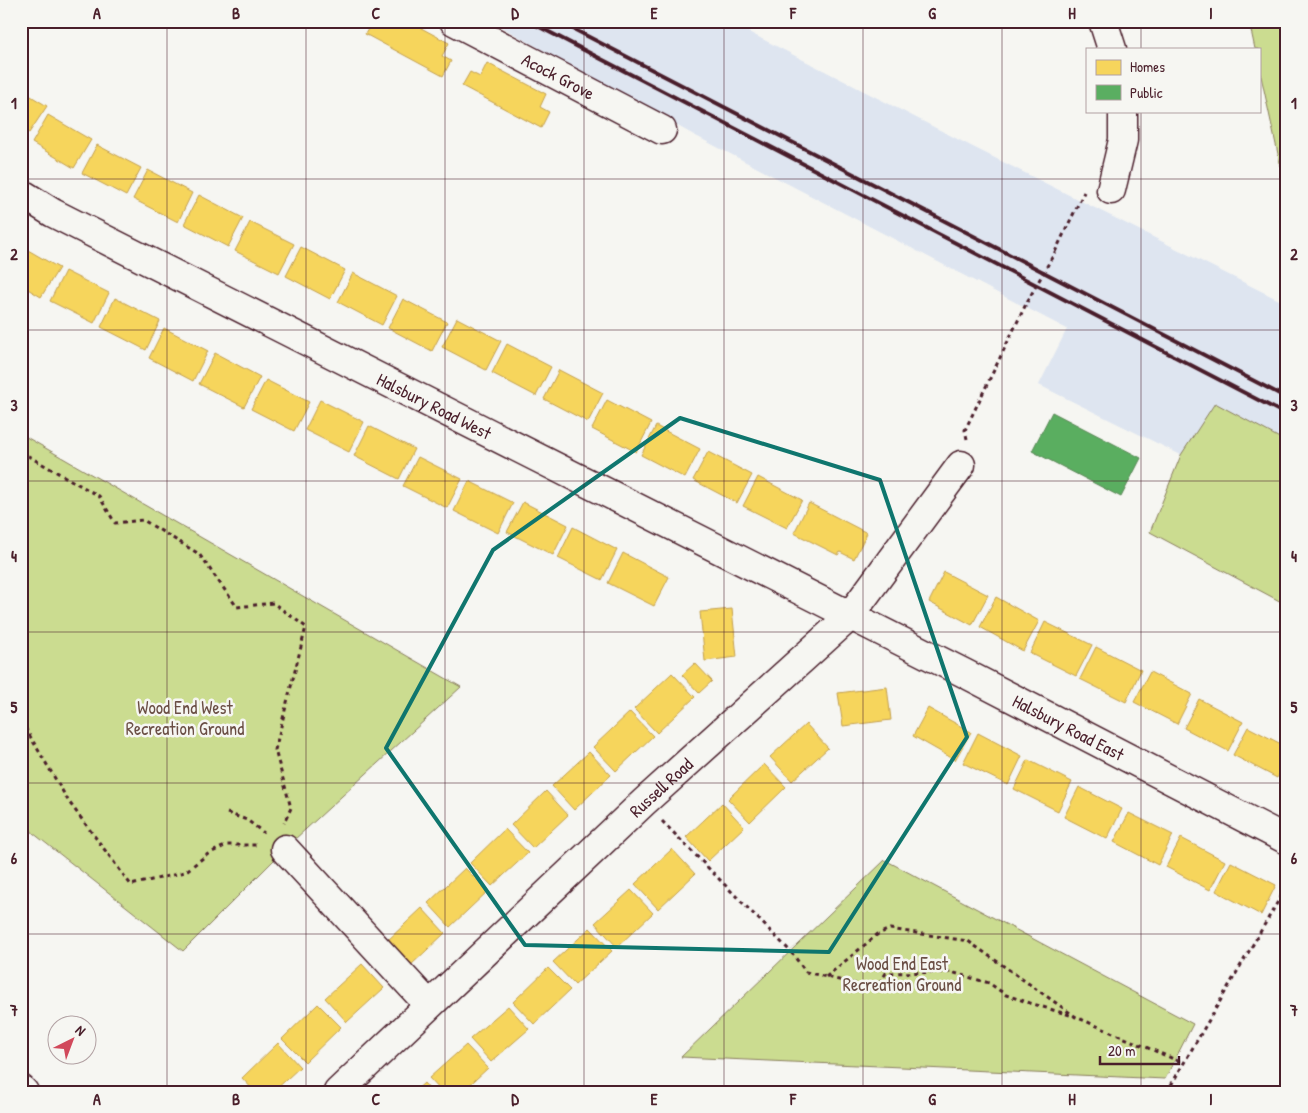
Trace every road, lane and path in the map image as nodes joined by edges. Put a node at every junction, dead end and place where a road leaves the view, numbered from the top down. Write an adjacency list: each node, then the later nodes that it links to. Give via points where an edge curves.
1 (454, 21): 5 (street, Acock Grove)
2 (1103, 21): 3 (street)
3 (1112, 48)
4 (1123, 112): 6 (street, via 1123,140)
5 (662, 130)
6 (1111, 190): 9 (path, bridge, via 1089,182 964,430)
7 (21, 193): 10 (street, Halsbury Road West, via 53,213)
8 (21, 452): 15 (path, via 99,496 115,522 143,520 199,554 237,607 272,603 306,627 275,750 291,808)
9 (964, 452): 10 (street, Russell Road)
10 (849, 617): 12 (street, Russell Road); 14 (street, Halsbury Road East)
11 (21, 721): 15 (path, via 69,802 131,886 185,872 208,854 227,845)
12 (644, 802): 17 (path, via 791,952 806,972); 18 (street, Russell Road)
13 (227, 813): 15 (path, via 247,820)
14 (1287, 840)
15 (280, 845): 18 (street)
16 (1287, 886): 20 (path)
17 (826, 977): 19 (path, via 876,989 886,973 951,972 989,982 1006,995); 19 (path, via 878,934 890,930 968,941)
18 (429, 1005): 21 (street, Russell Road)
19 (1076, 1017): 20 (path)
20 (1183, 1062): 22 (path)
21 (338, 1092)
22 (1167, 1092)

